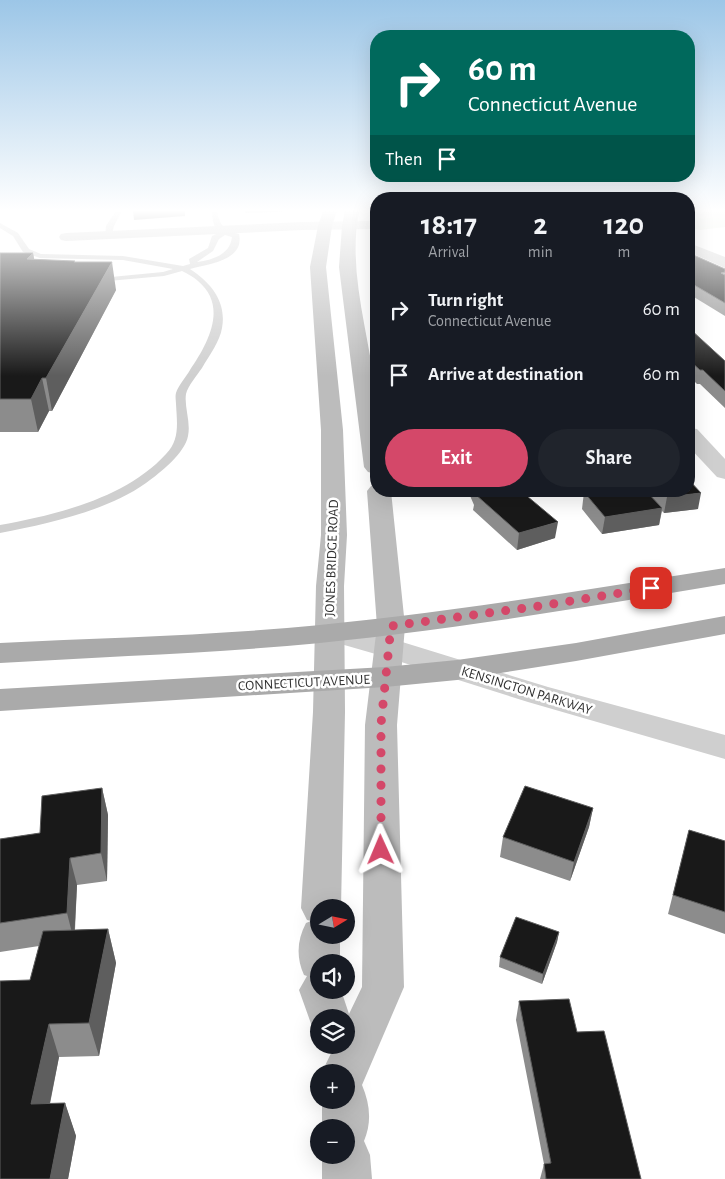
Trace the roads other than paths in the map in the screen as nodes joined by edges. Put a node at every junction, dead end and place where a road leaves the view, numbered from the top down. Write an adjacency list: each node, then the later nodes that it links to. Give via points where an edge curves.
1 (182, 266): 5 (lane)
2 (194, 266): 5 (lane)
3 (318, 266): 14 (main road, JONES BRIDGE ROAD, via 332,430 334,535)
4 (346, 266): 7 (main road)
5 (189, 267): 6 (lane, via 164,274); 11 (lane, via 212,293 217,307 218,328 181,393 183,436 171,456 141,481 100,502 48,520)
6 (108, 278)
7 (370, 427)
8 (695, 440): 9 (street)
9 (725, 472)
10 (379, 497): 15 (main road)
11 (0, 529)
12 (725, 576): 15 (main road, CONNECTICUT AVENUE, via 540,606)
13 (725, 625): 17 (main road, CONNECTICUT AVENUE)
14 (330, 632): 15 (street); 16 (main road); 18 (main road, JONES BRIDGE ROAD)
15 (388, 651): 17 (main road, CONNECTICUT AVENUE); 18 (main road, CONNECTICUT AVENUE); 22 (main road, via 381,724 383,987)
16 (0, 653)
17 (457, 670): 20 (street, KENSINGTON PARKWAY)
18 (329, 680): 19 (main road, CONNECTICUT AVENUE); 21 (main road, JONES BRIDGE ROAD)
19 (0, 700)
20 (725, 747)
21 (322, 899)
22 (348, 1064)
23 (346, 1164): 24 (main road)
24 (346, 1179)

